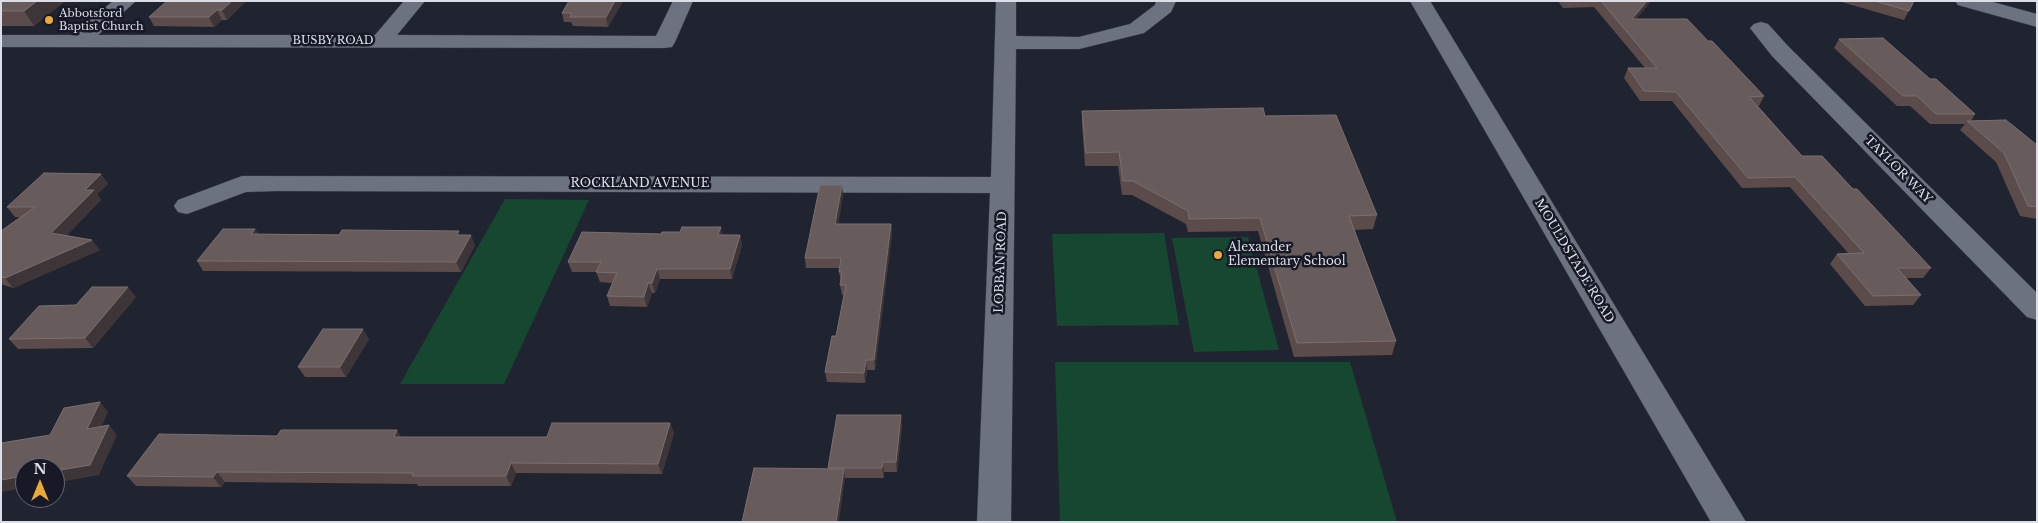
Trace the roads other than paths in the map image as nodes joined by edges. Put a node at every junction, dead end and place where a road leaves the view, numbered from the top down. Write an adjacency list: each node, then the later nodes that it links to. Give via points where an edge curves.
1 (126, 1): 11 (street)
2 (415, 1): 12 (street)
3 (683, 1): 12 (street, BUSBY ROAD, via 664,42)
4 (1006, 1): 13 (street, LOBBAN ROAD)
5 (1166, 1): 13 (street, via 1164,8 1137,29 1079,43)
6 (1420, 1): 18 (street, MOULDSTADE ROAD)
7 (1965, 1): 8 (street)
8 (2037, 22)
9 (1761, 28): 16 (street, TAYLOR WAY, via 1780,51)
10 (1, 41): 11 (street, BUSBY ROAD)
11 (77, 41): 12 (street, BUSBY ROAD)
12 (381, 41)
13 (1004, 42): 14 (street, LOBBAN ROAD)
14 (1003, 185): 15 (street, ROCKLAND AVENUE, via 276,183 241,196); 17 (street, LOBBAN ROAD)
15 (198, 202)
16 (2037, 310)
17 (994, 522)
18 (1729, 522)

